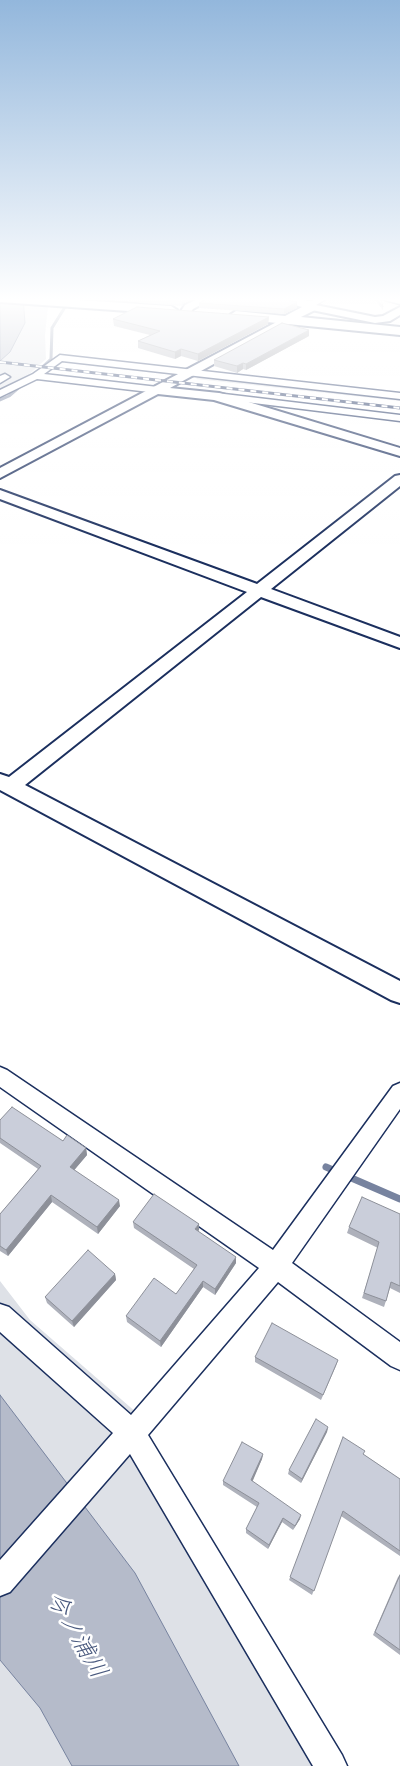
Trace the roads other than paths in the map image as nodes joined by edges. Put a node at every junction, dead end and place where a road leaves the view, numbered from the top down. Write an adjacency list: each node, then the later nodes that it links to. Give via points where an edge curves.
1 (29, 379): 6 (street)
2 (66, 379): 5 (street)
3 (177, 379): 5 (street)
4 (255, 379): 8 (street)
5 (158, 390): 7 (street); 11 (street)
6 (0, 394)
7 (215, 396): 9 (street); 10 (street)
8 (400, 396)
9 (400, 418)
10 (400, 452)
11 (0, 474)
12 (400, 479): 14 (street)
13 (0, 494): 14 (street)
14 (260, 590): 15 (street); 16 (street)
15 (400, 643)
16 (5, 784): 17 (street)
17 (400, 993)
18 (0, 1076): 20 (street)
19 (400, 1092): 20 (street)
20 (276, 1266): 22 (street); 23 (street)
21 (0, 1316): 23 (street)
22 (400, 1356)
23 (132, 1433): 24 (street); 25 (street)
24 (0, 1582)
25 (331, 1766)

